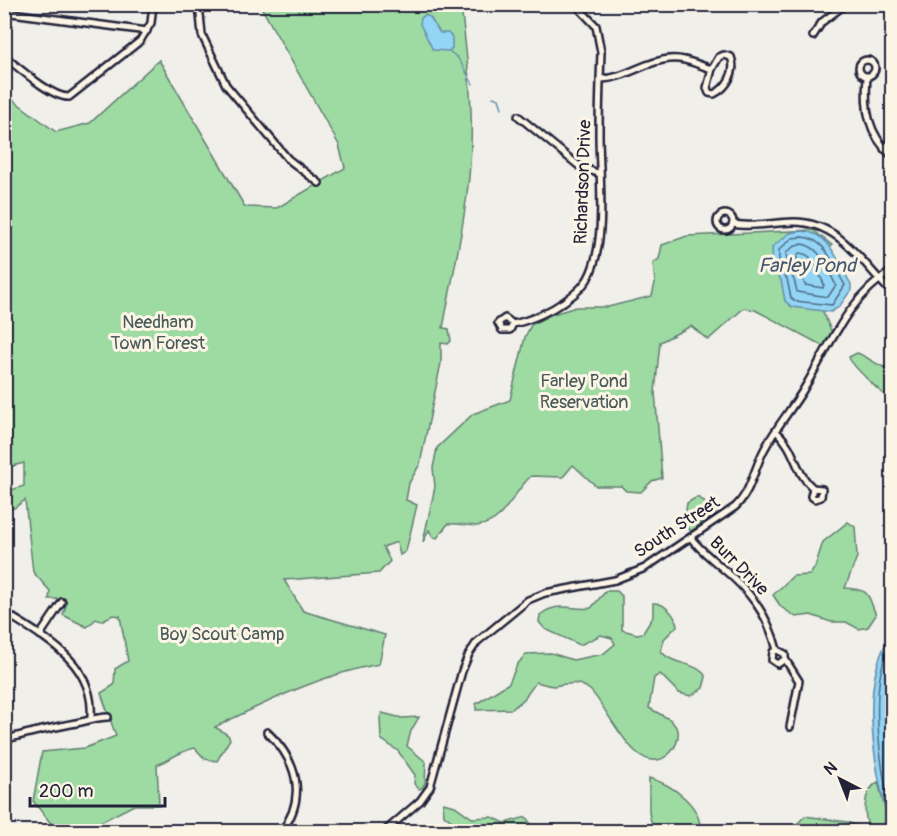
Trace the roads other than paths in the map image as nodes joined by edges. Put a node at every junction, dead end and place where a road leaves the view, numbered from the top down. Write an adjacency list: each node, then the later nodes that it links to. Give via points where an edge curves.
1 (153, 4): 6 (street)
2 (199, 4): 17 (street, via 202,34 226,85 288,159)
3 (575, 4): 11 (street, Richardson Drive, via 596,27 601,52)
4 (846, 4): 7 (street, via 822,22)
5 (6, 14): 6 (street)
6 (147, 31): 8 (street, via 129,52 69,97 61,98)
7 (813, 36)
8 (4, 56)
9 (712, 69): 9 (street, via 707,88 714,94 727,83 733,70 731,57 719,57); 11 (street, via 669,59 618,77)
10 (867, 77): 14 (street, via 868,121)
11 (600, 79): 16 (street, Richardson Drive)
12 (518, 116): 16 (street, via 579,166)
13 (892, 141): 14 (street)
14 (884, 149): 15 (street)
15 (892, 156)
16 (600, 174): 22 (street, Richardson Drive, via 598,240 591,272 562,302)
17 (319, 183)
18 (733, 224): 20 (street, via 798,222 825,227 864,260)
19 (892, 271): 20 (street, South Street)
20 (879, 279): 21 (street); 23 (street, South Street, via 849,311)
21 (892, 293)
22 (513, 324)
23 (776, 431): 24 (street, via 789,445 801,475); 25 (street, South Street, via 743,499)
24 (813, 488)
25 (691, 538): 29 (street, Burr Drive, via 753,597 764,613); 37 (street, South Street, via 628,575 528,600 477,642 462,670 430,787 420,801)
26 (62, 602): 28 (street)
27 (4, 612): 28 (street)
28 (40, 635): 31 (street, via 76,665 87,690)
29 (777, 650): 30 (street, Burr Drive, via 785,654); 30 (street, Burr Drive, via 772,660 778,664)
30 (785, 659): 33 (street, via 799,681)
31 (92, 717): 32 (street); 35 (street)
32 (108, 717)
33 (790, 727)
34 (267, 732): 36 (street, via 290,759 296,778 295,803)
35 (4, 740)
36 (281, 831)
37 (384, 831)

